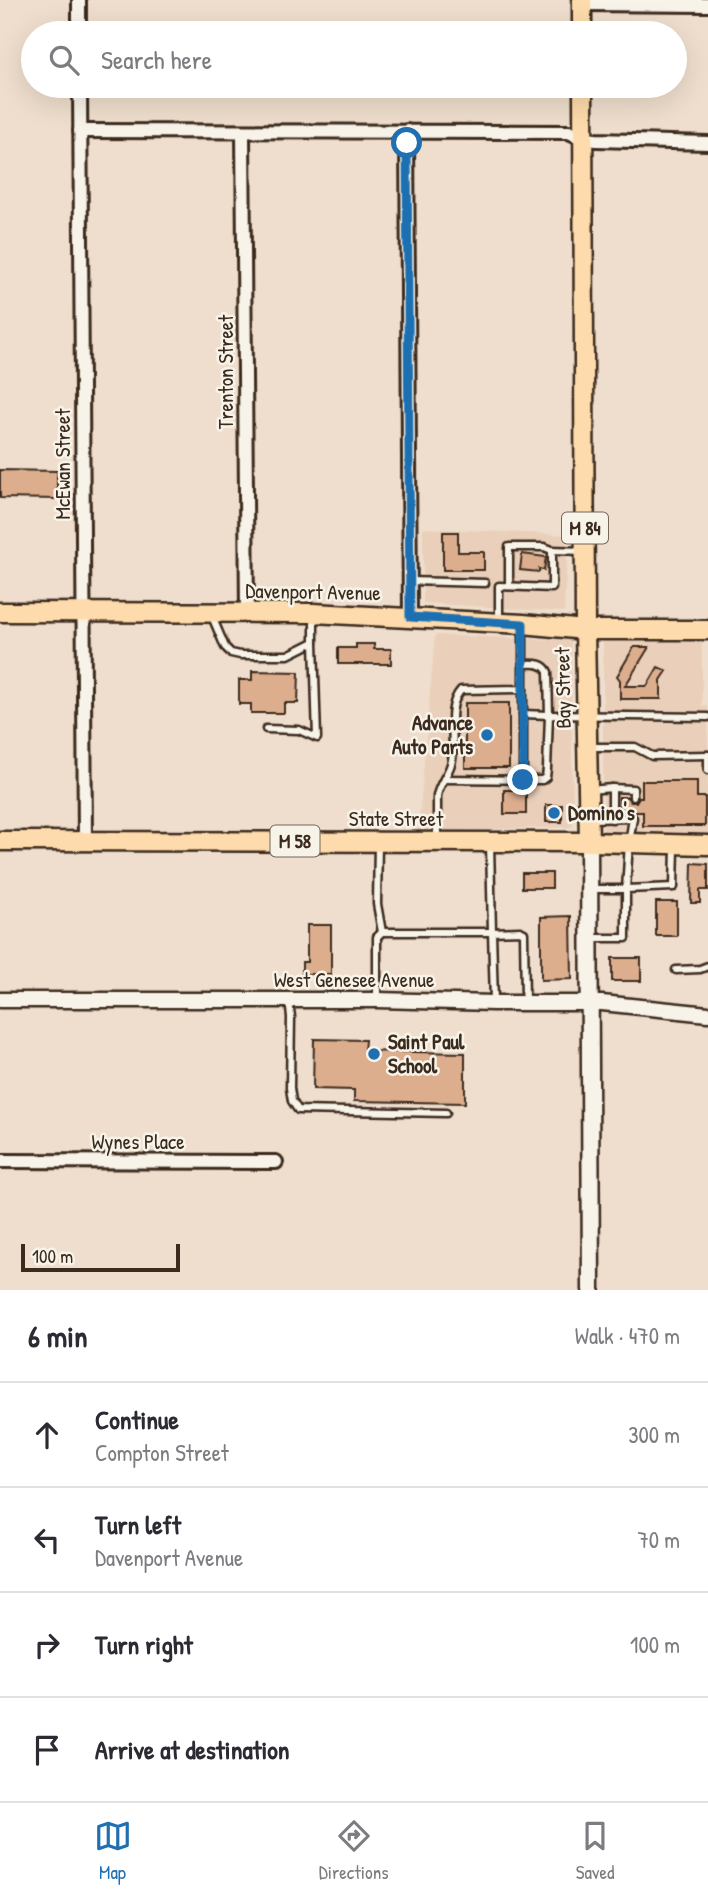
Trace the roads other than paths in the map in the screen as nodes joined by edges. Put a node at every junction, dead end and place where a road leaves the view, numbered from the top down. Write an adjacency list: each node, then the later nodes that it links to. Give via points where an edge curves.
1 (79, 0): 4 (street)
2 (582, 2): 3 (street); 5 (main road)
3 (708, 5)
4 (79, 21)
5 (582, 21)
6 (80, 98): 8 (street, McEwan Street)
7 (583, 98): 11 (main road, Bay Street / M 84)
8 (80, 131): 9 (street); 19 (street, McEwan Street)
9 (243, 131): 10 (street); 21 (street, Trenton Street)
10 (407, 131): 11 (street, via 569,132); 15 (street)
11 (584, 139): 12 (street); 14 (main road, Bay Street / M 84)
12 (708, 143)
13 (552, 550): 14 (lane); 17 (lane, via 552,588); 17 (lane, via 509,547)
14 (585, 551): 26 (main road, Bay Street / M 84)
15 (410, 581): 16 (lane); 23 (street)
16 (485, 583)
17 (509, 586): 24 (lane, via 499,586)
18 (0, 612): 19 (main road, Davenport Avenue)
19 (83, 612): 20 (main road, Davenport Avenue); 47 (street, McEwan Street)
20 (210, 612): 21 (main road, Davenport Avenue); 28 (lane, via 232,653 288,655)
21 (247, 613): 22 (main road, Davenport Avenue)
22 (313, 613): 23 (main road, Davenport Avenue); 28 (lane)
23 (410, 617): 24 (main road, Davenport Avenue)
24 (499, 622): 25 (main road, Davenport Avenue)
25 (523, 624): 26 (main road, Davenport Avenue); 29 (lane)
26 (585, 630): 27 (main road, Davenport Avenue); 32 (main road, Bay Street / M 84)
27 (708, 630)
28 (314, 642): 35 (lane, via 317,738 299,730)
29 (523, 664): 30 (lane); 33 (lane, via 546,668)
30 (523, 689): 31 (lane); 39 (lane, via 461,690 453,702 452,762)
31 (523, 714): 33 (lane); 40 (lane)
32 (587, 714): 33 (lane); 34 (lane); 36 (main road, Bay Street / M 84)
33 (549, 715): 40 (lane, via 546,777)
34 (708, 716)
35 (266, 729)
36 (587, 747): 37 (lane, via 635,747 652,756); 42 (main road, Bay Street / M 84)
37 (708, 755): 38 (lane)
38 (708, 770)
39 (444, 779): 40 (lane); 49 (lane, via 437,796)
40 (523, 780)
41 (612, 788): 42 (lane); 43 (lane); 45 (lane)
42 (588, 790): 44 (main road, Bay Street / M 84)
43 (633, 793)
44 (589, 819): 45 (lane); 51 (main road, Bay Street / M 84)
45 (612, 819): 52 (lane, via 633,815)
46 (0, 841): 47 (main road, State Street / M 58)
47 (85, 841): 48 (main road, State Street / M 58)
48 (378, 842): 49 (main road, State Street / M 58); 57 (lane, via 377,904)
49 (438, 842): 50 (main road, State Street / M 58)
50 (490, 842): 51 (main road, State Street / M 58); 58 (lane)
51 (589, 842): 52 (main road, State Street / M 58); 55 (main road, Bay Street)
52 (629, 843): 53 (main road, State Street / M 58); 56 (lane)
53 (675, 844): 54 (main road, State Street / M 58); 56 (lane, via 674,887)
54 (708, 845)
55 (589, 889): 56 (lane); 59 (main road, Bay Street)
56 (626, 889): 59 (lane, via 626,938)
57 (382, 932): 58 (lane); 63 (lane, via 377,937)
58 (492, 932): 65 (lane); 66 (lane, via 524,933)
59 (589, 938): 67 (main road, Bay Street)
60 (708, 966): 61 (lane)
61 (676, 970)
62 (0, 1000): 64 (street, West Genesee Avenue)
63 (377, 1000): 64 (street, West Genesee Avenue); 65 (street, West Genesee Avenue)
64 (289, 1001): 69 (lane, via 290,1088 298,1110)
65 (494, 1003): 66 (street, West Genesee Avenue)
66 (525, 1003): 67 (street, West Genesee Avenue)
67 (589, 1004): 68 (street, West Genesee Avenue); 72 (main road, Bay Street)
68 (708, 1014)
69 (446, 1113)
70 (0, 1161): 71 (street, Wynes Place)
71 (276, 1162)
72 (591, 1290)

